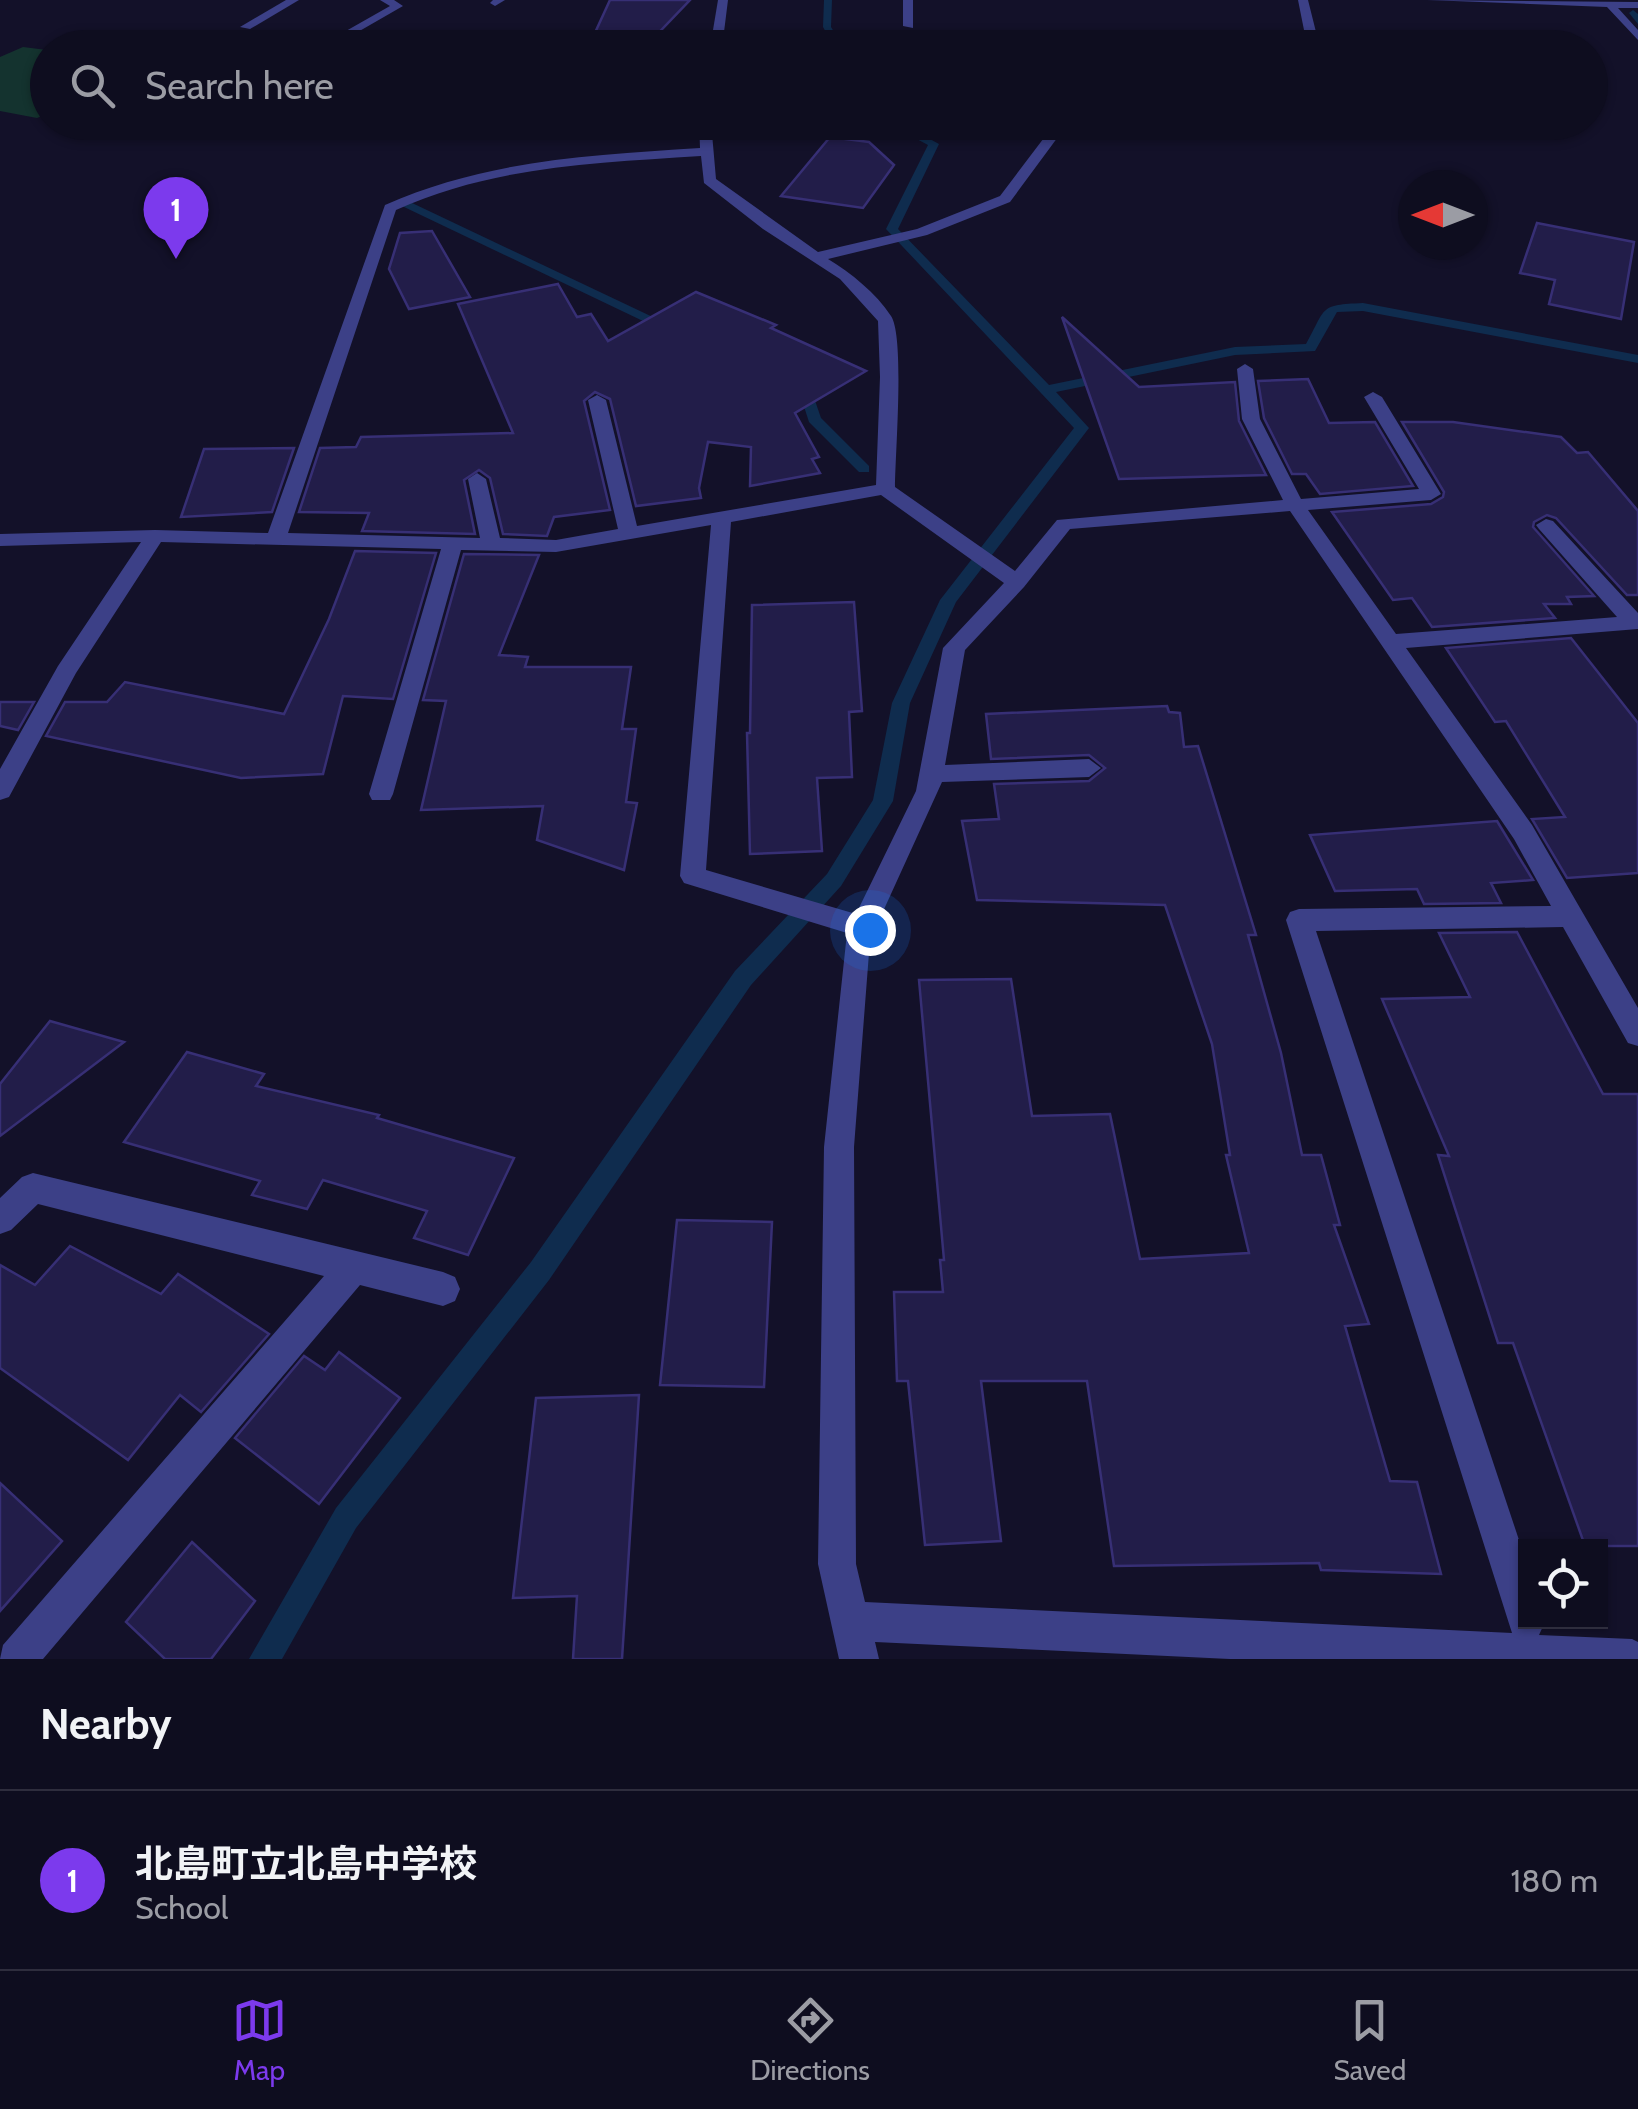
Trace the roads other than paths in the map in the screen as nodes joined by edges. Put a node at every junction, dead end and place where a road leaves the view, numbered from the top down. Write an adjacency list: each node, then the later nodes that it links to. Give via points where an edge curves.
1 (294, 0): 9 (street)
2 (384, 0): 10 (street, via 398,6)
3 (723, 0): 11 (street)
4 (908, 0): 12 (street)
5 (1303, 0): 13 (street)
6 (1432, 0): 7 (street)
7 (1608, 2): 8 (street); 14 (street)
8 (1638, 5)
9 (246, 26)
10 (354, 30)
11 (719, 30)
12 (908, 30)
13 (1310, 30)
14 (1638, 37)
15 (706, 140): 17 (street)
16 (1049, 140): 18 (street, via 1005,199 922,232)
17 (706, 152): 18 (street, via 709,180); 29 (street, via 500,168 422,191 390,208)
18 (816, 257): 23 (street, via 845,276 886,320)
19 (1244, 369): 24 (street, via 1251,419)
20 (1373, 397): 24 (street, via 1431,494)
21 (597, 400): 27 (street)
22 (477, 479): 32 (street)
23 (885, 489): 25 (street); 33 (street)
24 (1295, 505): 33 (street, via 1064,524); 35 (street)
25 (722, 516): 27 (street); 41 (street, via 693,876)
26 (1546, 525): 34 (street)
27 (629, 533): 32 (street, via 556,546)
28 (155, 536): 29 (street); 30 (street); 38 (street, via 66,671)
29 (276, 538): 31 (street)
30 (0, 540)
31 (453, 544): 32 (street); 39 (street)
32 (491, 544)
33 (1018, 582): 37 (street, via 954,648)
34 (1636, 622): 35 (street)
35 (1390, 642): 40 (street, via 1523,832)
36 (1089, 768): 37 (street)
37 (931, 774): 41 (street)
38 (0, 791)
39 (381, 794)
40 (1571, 916): 42 (street); 47 (street, via 1298,920)
41 (862, 927): 46 (street, via 839,1147 837,1564)
42 (1638, 1034)
43 (0, 1219): 44 (street, via 34,1188)
44 (354, 1266): 45 (street); 48 (street)
45 (443, 1288)
46 (850, 1621): 47 (street); 49 (street)
47 (1529, 1632): 50 (street)
48 (17, 1659)
49 (858, 1659)
50 (1632, 1659)

